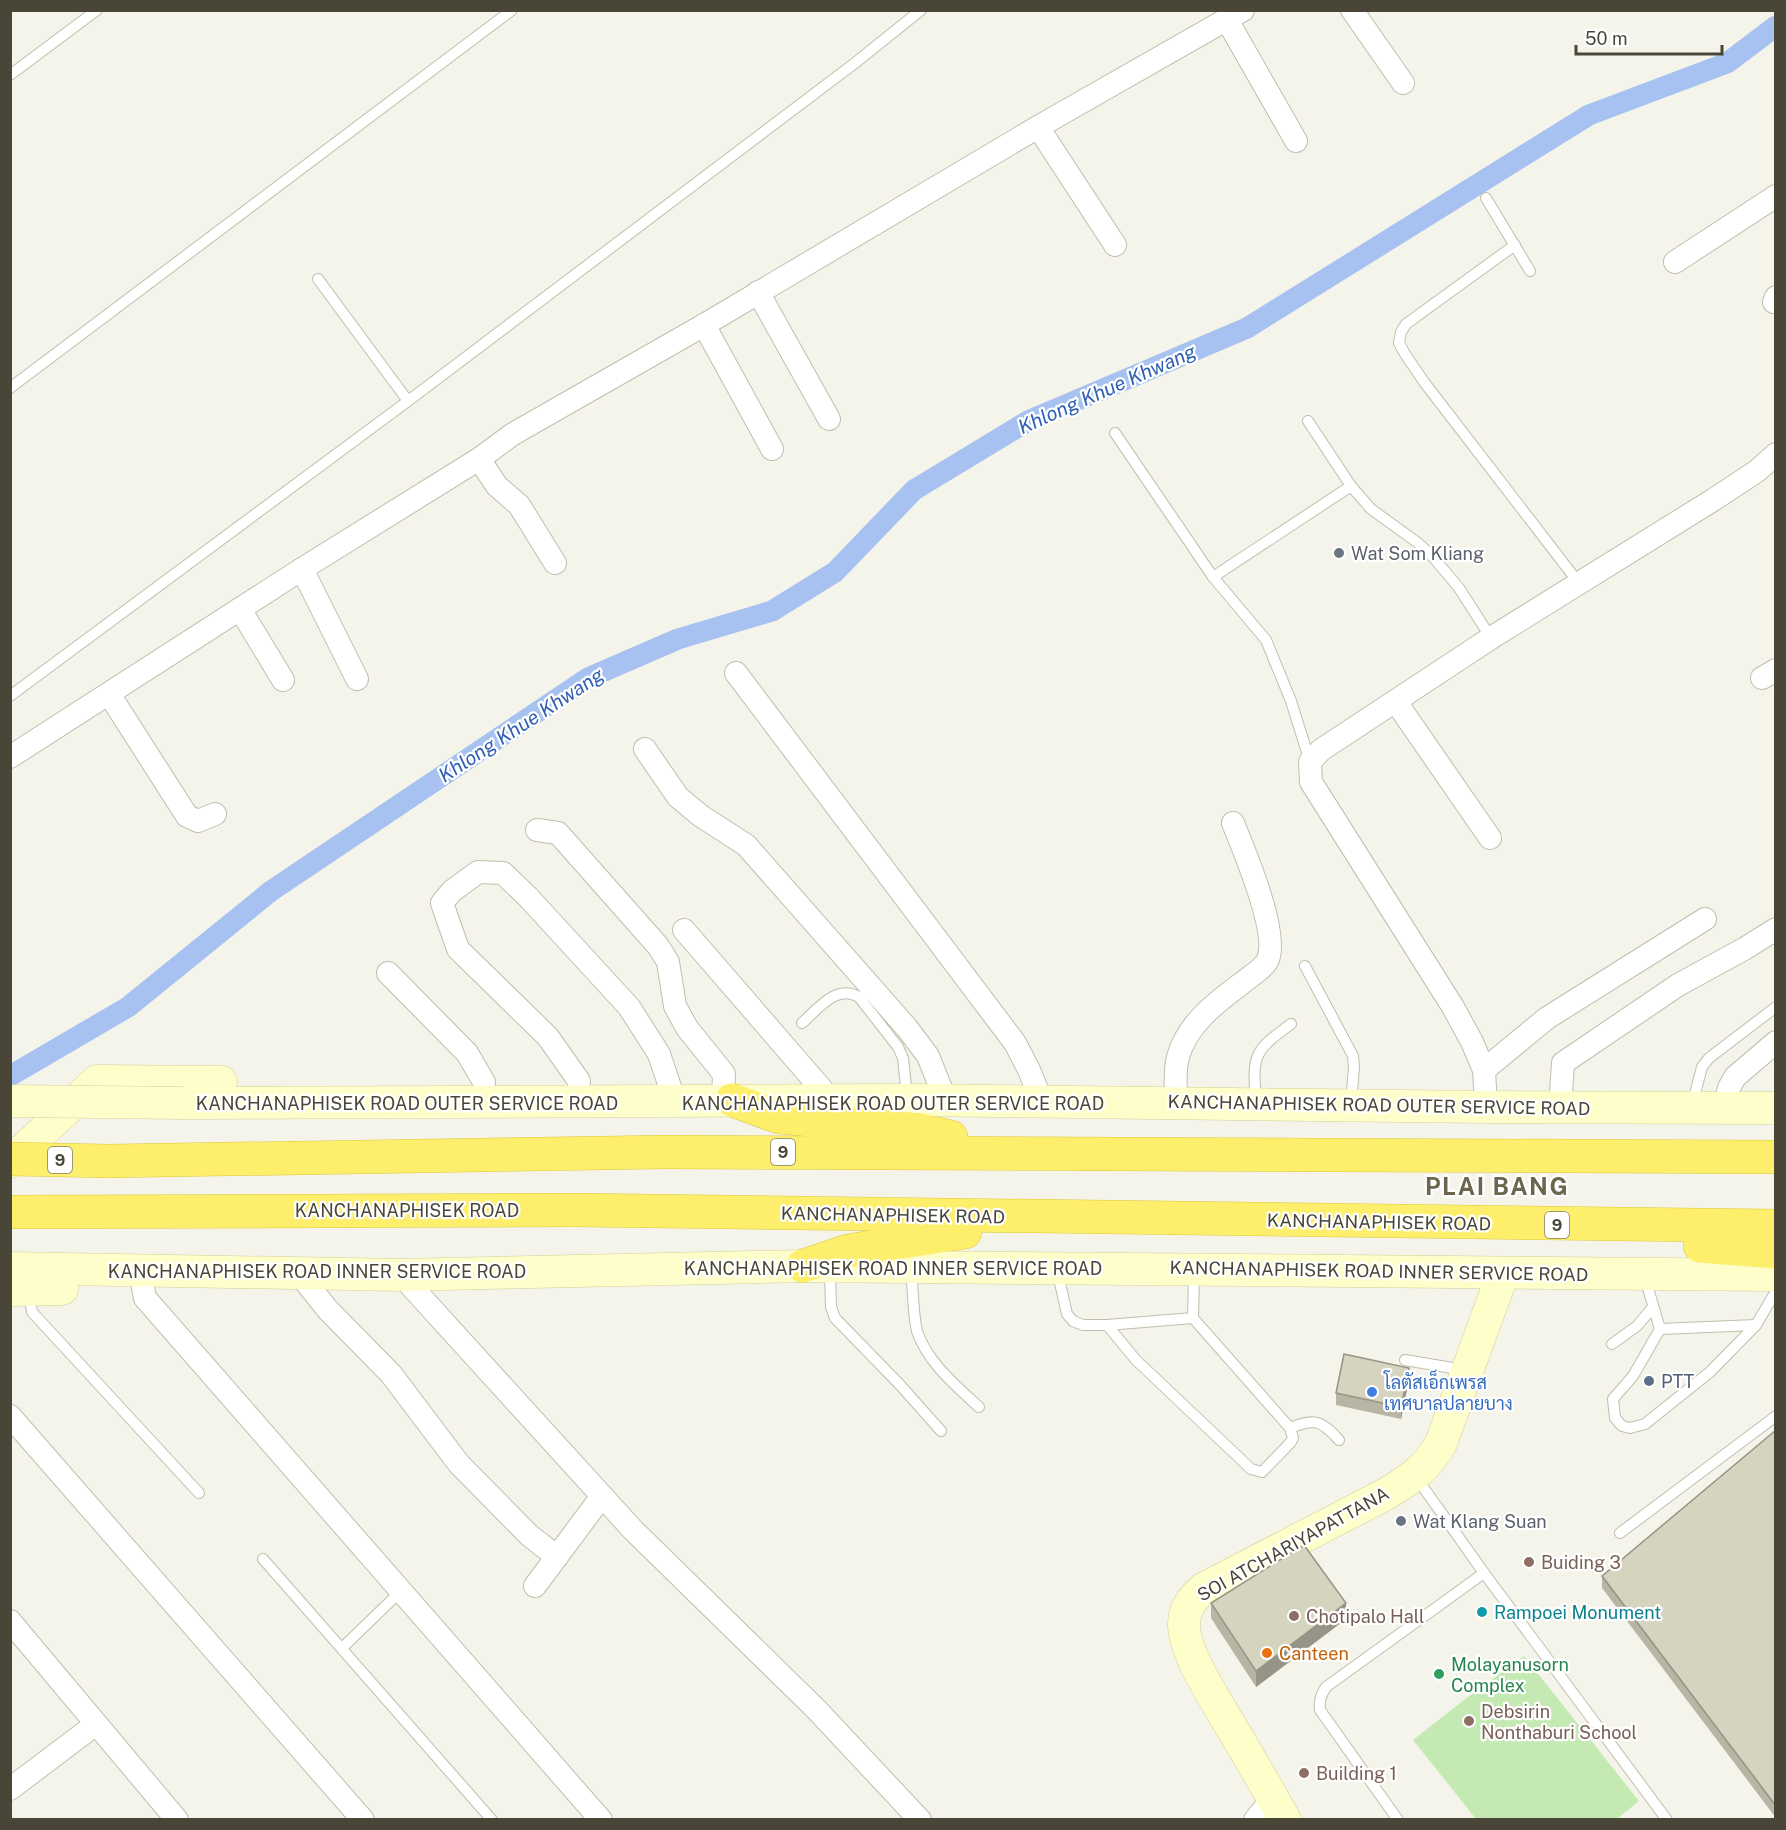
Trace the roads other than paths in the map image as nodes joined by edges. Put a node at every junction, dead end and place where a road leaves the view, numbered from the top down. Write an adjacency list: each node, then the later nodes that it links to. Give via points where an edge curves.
1 (97, 10): 5 (lane)
2 (512, 10): 20 (lane)
3 (921, 10): 21 (lane)
4 (1352, 10): 8 (street)
5 (84, 14): 7 (lane)
6 (1235, 15): 9 (street); 10 (street)
7 (10, 75)
8 (1403, 83)
9 (1038, 128): 13 (street); 18 (street)
10 (1296, 141)
11 (1776, 196): 15 (street)
12 (1486, 198): 14 (lane)
13 (1115, 245)
14 (1515, 245): 16 (lane); 32 (lane, via 1406,324 1399,343 1424,382)
15 (1675, 262)
16 (1530, 271)
17 (318, 279): 21 (lane)
18 (758, 292): 19 (street); 22 (street)
19 (704, 325): 25 (street); 27 (street, via 513,434)
20 (10, 388)
21 (408, 401): 39 (lane)
22 (829, 419)
23 (1308, 421): 28 (lane)
24 (1115, 433): 31 (lane)
25 (772, 449)
26 (1775, 455): 32 (street, via 1713,500)
27 (479, 459): 29 (street, via 497,486 519,505); 30 (street)
28 (1351, 486): 31 (lane); 34 (lane, via 1371,509 1433,557 1459,588)
29 (555, 563)
30 (302, 570): 33 (street); 36 (street)
31 (1213, 577): 43 (lane, via 1266,639)
32 (1578, 582): 34 (street)
33 (240, 609): 37 (street); 38 (street)
34 (1491, 638): 40 (street)
35 (735, 673): 66 (street, via 1015,1043)
36 (357, 679)
37 (283, 680)
38 (109, 694): 42 (street); 44 (street, via 187,816 198,821)
39 (10, 696)
40 (1396, 702): 43 (street, via 1321,750); 47 (street)
41 (645, 749): 65 (street, via 678,797 746,846 908,1028 928,1056)
42 (10, 756)
43 (1310, 762): 57 (street, via 1311,782 1453,1007)
44 (215, 814)
45 (1233, 823): 67 (street, via 1259,893 1270,946 1268,960 1194,1023 1178,1059)
46 (537, 830): 63 (street, via 558,833 658,946 668,962 675,1006 723,1074)
47 (1490, 838)
48 (1706, 919): 57 (street, via 1547,1018)
49 (1776, 929): 71 (street, via 1678,985 1563,1063)
50 (684, 930): 64 (street)
51 (1305, 966): 69 (lane, via 1353,1056)
52 (388, 973): 59 (street, via 467,1053)
53 (1776, 1007): 72 (lane, via 1729,1041 1702,1067)
54 (802, 1023): 61 (lane, via 837,993 851,992 859,997 898,1047)
55 (1291, 1024): 68 (lane, via 1265,1043 1257,1055)
56 (1776, 1042): 73 (street, via 1735,1077)
57 (1484, 1070): 70 (street)
58 (579, 1081): 59 (main road); 60 (main road); 60 (street, via 548,1037 458,949 442,903 478,872 503,873 607,981 647,1033)
59 (484, 1082): 77 (main road, via 97,1081)
60 (670, 1088): 63 (main road)
61 (908, 1100): 64 (main road, KANCHANAPHISEK ROAD OUTER SERVICE ROAD); 65 (main road, KANCHANAPHISEK ROAD OUTER SERVICE ROAD)
62 (10, 1101): 63 (main road, KANCHANAPHISEK ROAD OUTER SERVICE ROAD, bridge)
63 (718, 1101): 64 (main road, KANCHANAPHISEK ROAD OUTER SERVICE ROAD); 75 (highway, via 779,1117 920,1130)
64 (832, 1101)
65 (946, 1101): 66 (main road, KANCHANAPHISEK ROAD OUTER SERVICE ROAD)
66 (1042, 1102): 67 (main road, KANCHANAPHISEK ROAD OUTER SERVICE ROAD)
67 (1176, 1104): 68 (main road, KANCHANAPHISEK ROAD OUTER SERVICE ROAD)
68 (1256, 1104): 69 (main road, KANCHANAPHISEK ROAD OUTER SERVICE ROAD)
69 (1351, 1105): 70 (main road, KANCHANAPHISEK ROAD OUTER SERVICE ROAD)
70 (1486, 1107): 71 (main road, KANCHANAPHISEK ROAD OUTER SERVICE ROAD)
71 (1560, 1107): 72 (main road, KANCHANAPHISEK ROAD OUTER SERVICE ROAD)
72 (1691, 1108): 73 (main road, KANCHANAPHISEK ROAD OUTER SERVICE ROAD)
73 (1724, 1108): 74 (main road, KANCHANAPHISEK ROAD OUTER SERVICE ROAD)
74 (1776, 1108)
75 (1010, 1152): 76 (highway, 9); 77 (highway, 9, bridge, via 665,1152)
76 (1773, 1157)
77 (10, 1161)
78 (10, 1212): 79 (highway, KANCHANAPHISEK ROAD / 9, via 576,1210)
79 (1055, 1218): 80 (highway, KANCHANAPHISEK ROAD / 9); 83 (highway, via 857,1250)
80 (1565, 1225): 81 (highway, KANCHANAPHISEK ROAD / 9); 82 (highway, via 1633,1240)
81 (1776, 1227)
82 (1776, 1252)
83 (816, 1266): 84 (main road, KANCHANAPHISEK ROAD INNER SERVICE ROAD); 89 (main road, KANCHANAPHISEK ROAD INNER SERVICE ROAD); 108 (lane, via 835,1318)
84 (911, 1267): 85 (main road, KANCHANAPHISEK ROAD INNER SERVICE ROAD); 104 (lane, via 917,1331 931,1358)
85 (1056, 1267): 86 (main road, KANCHANAPHISEK ROAD INNER SERVICE ROAD); 98 (lane, via 1067,1314 1073,1321)
86 (1194, 1269): 87 (main road, KANCHANAPHISEK ROAD INNER SERVICE ROAD); 97 (lane)
87 (1503, 1272): 90 (main road, KANCHANAPHISEK ROAD INNER SERVICE ROAD); 103 (main road, SOI ATCHARIYAPATTANA)
88 (353, 1275): 89 (main road, KANCHANAPHISEK ROAD INNER SERVICE ROAD); 92 (main road); 93 (main road, KANCHANAPHISEK ROAD INNER SERVICE ROAD)
89 (401, 1275): 112 (street)
90 (1644, 1275): 91 (main road, KANCHANAPHISEK ROAD INNER SERVICE ROAD); 96 (lane)
91 (1776, 1275)
92 (304, 1280): 94 (main road); 114 (street, via 391,1374 459,1464 530,1535)
93 (16, 1283): 94 (main road); 111 (lane, via 32,1311)
94 (143, 1287): 118 (street, via 145,1298)
95 (1776, 1291): 99 (lane)
96 (1653, 1307): 100 (lane); 101 (lane, via 1637,1326)
97 (1193, 1318): 98 (lane); 107 (lane)
98 (1107, 1325): 107 (lane, via 1136,1360 1251,1469 1262,1472 1291,1442)
99 (1756, 1325): 100 (lane); 100 (lane, via 1710,1372 1645,1424 1622,1426 1615,1418 1613,1399 1633,1377)
100 (1660, 1329)
101 (1612, 1344)
102 (1405, 1360): 103 (lane)
103 (1468, 1371): 110 (main road, SOI ATCHARIYAPATTANA, via 1441,1443)
104 (979, 1407)
105 (10, 1416): 125 (street)
106 (1776, 1416): 113 (lane)
107 (1290, 1428): 109 (lane, via 1319,1422)
108 (941, 1431)
109 (1339, 1440)
110 (1415, 1476): 116 (lane); 123 (main road, SOI ATCHARIYAPATTANA, via 1203,1590 1188,1605 1185,1639)
111 (199, 1493)
112 (602, 1496): 114 (street); 128 (street, via 816,1709)
113 (1620, 1533)
114 (558, 1557): 117 (street)
115 (263, 1558): 120 (lane)
116 (1484, 1573): 129 (lane, via 1322,1693 1320,1710); 130 (lane)
117 (535, 1586)
118 (401, 1591): 120 (lane); 127 (street)
119 (10, 1621): 121 (street)
120 (342, 1648): 126 (lane)
121 (96, 1724): 122 (street); 124 (street)
122 (10, 1788)
123 (1271, 1812)
124 (168, 1816)
125 (363, 1820)
126 (492, 1820)
127 (601, 1820)
128 (920, 1820)
129 (1398, 1820)
130 (1667, 1820)

